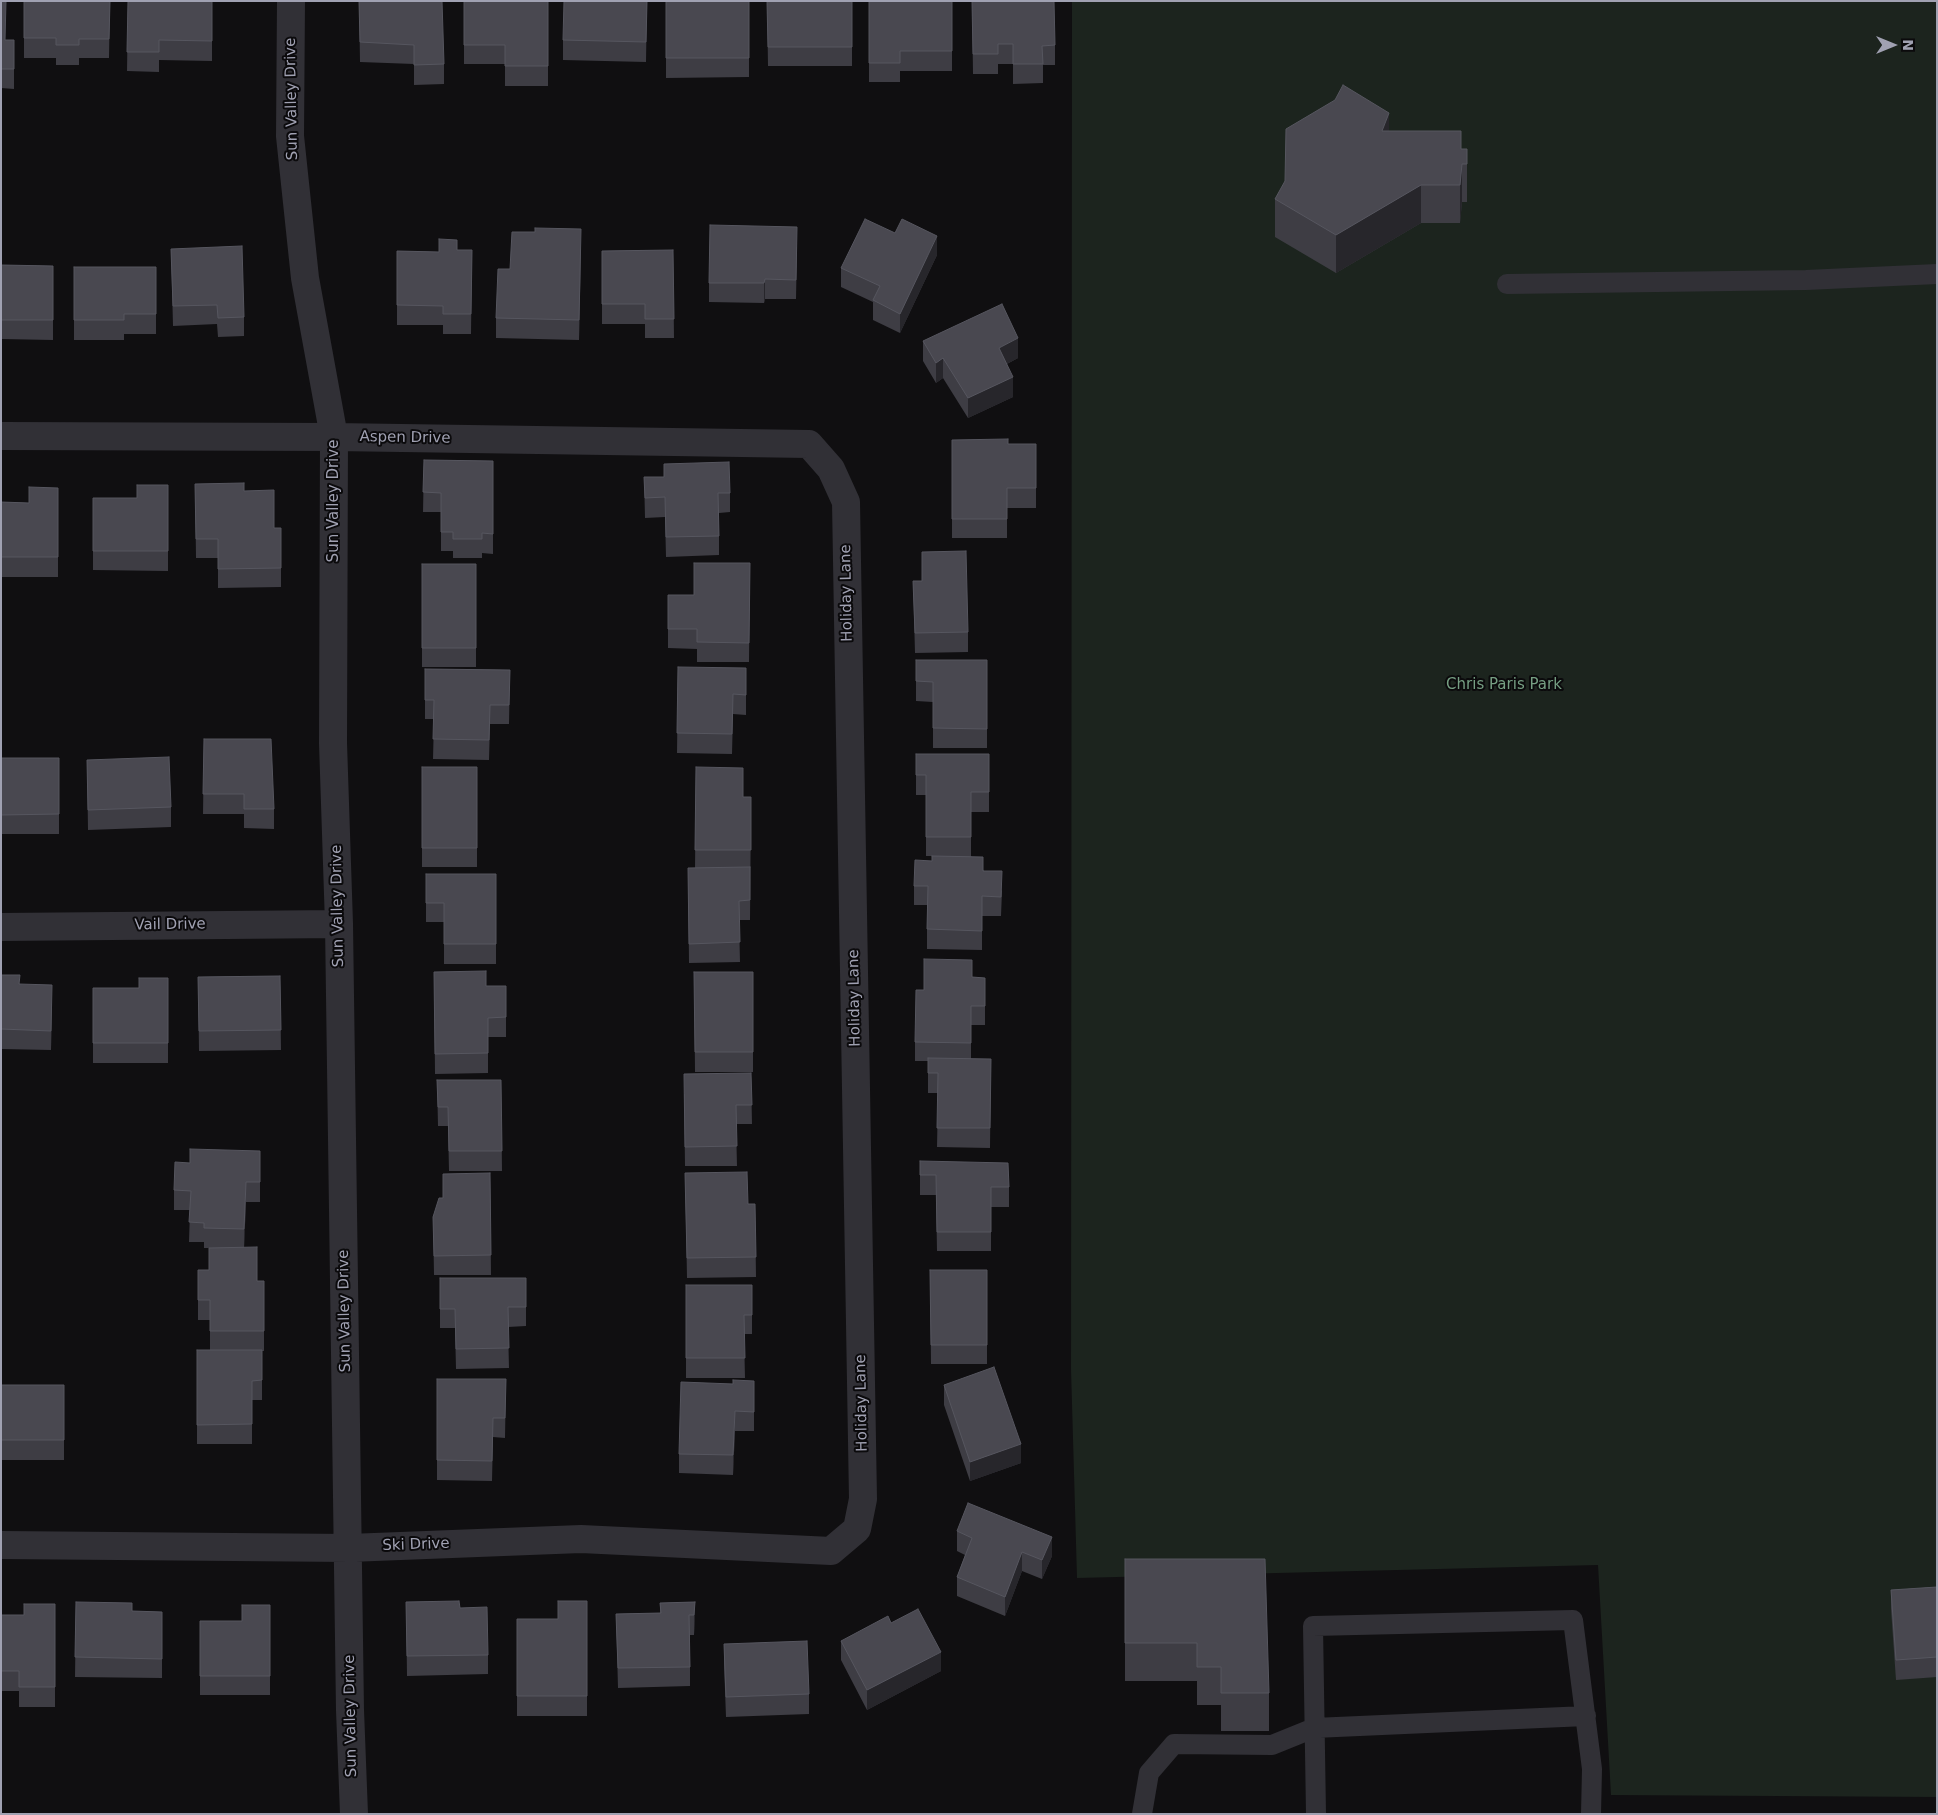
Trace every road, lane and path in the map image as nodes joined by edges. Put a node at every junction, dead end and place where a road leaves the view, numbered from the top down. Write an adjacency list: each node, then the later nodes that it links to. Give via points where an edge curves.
1 (291, 1): 5 (street, Sun Valley Drive, via 290,136 305,278)
2 (1937, 274): 3 (lane, via 1806,280)
3 (1507, 284)
4 (1, 436): 5 (street, Aspen Drive)
5 (334, 437): 6 (street, Aspen Drive); 7 (street, Sun Valley Drive, via 333,743)
6 (809, 444): 11 (street, Holiday Lane, via 831,469 846,502 864,1499 857,1529)
7 (338, 924): 8 (street, Vail Drive); 10 (street, Sun Valley Drive)
8 (1, 927)
9 (1, 1545): 10 (street, Ski Drive)
10 (349, 1548): 11 (street, Ski Drive, via 581,1539); 14 (street, Sun Valley Drive)
11 (831, 1551)
12 (1586, 1716): 13 (lane); 13 (lane, via 1573,1620 1313,1626); 17 (lane, via 1592,1769)
13 (1314, 1728): 15 (lane, via 1272,1745 1174,1744 1149,1773); 16 (lane)
14 (354, 1814)
15 (1142, 1814)
16 (1316, 1814)
17 (1591, 1814)

